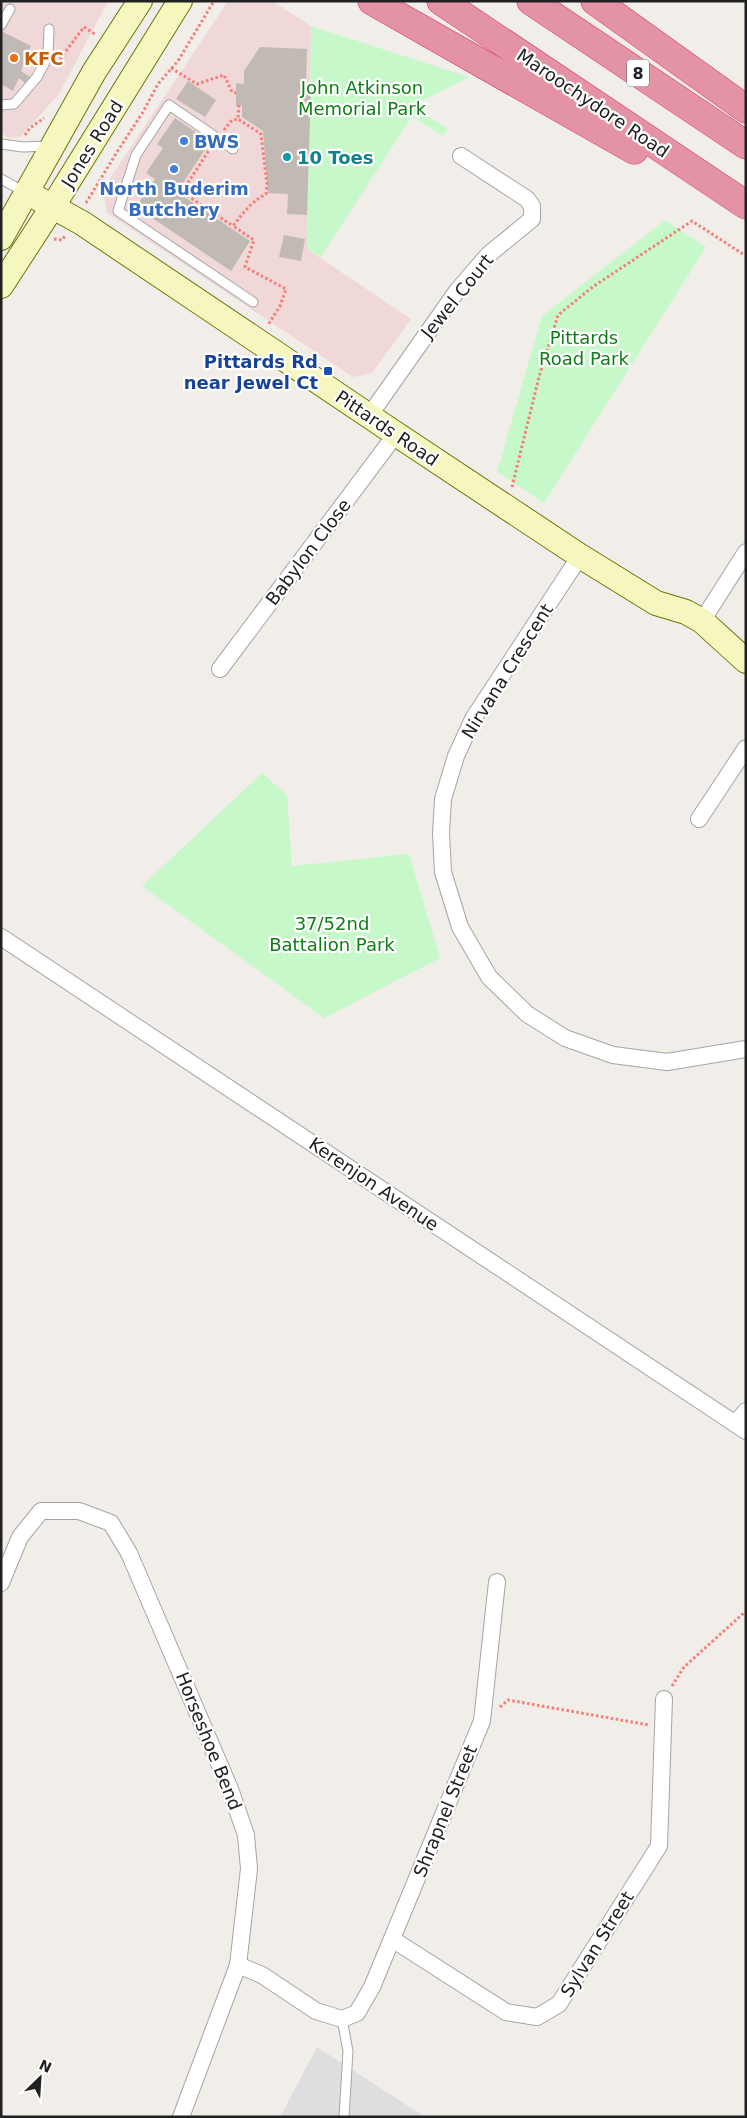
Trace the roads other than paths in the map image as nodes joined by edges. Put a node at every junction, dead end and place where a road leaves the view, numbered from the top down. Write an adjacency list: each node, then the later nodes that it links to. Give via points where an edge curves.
1 (140, 1): 13 (street, Jones Road, via 94,72)
2 (180, 1): 21 (street, Jones Road)
3 (372, 1): 17 (highway, via 658,164)
4 (441, 1): 17 (highway, Maroochydore Road)
5 (531, 1): 14 (highway, 8)
6 (595, 1): 11 (highway)
7 (10, 9): 8 (lane)
8 (1, 24)
9 (49, 29): 10 (lane, via 48,54 37,77 14,104)
10 (1, 105)
11 (746, 109)
12 (1, 144): 13 (lane, via 24,147)
13 (54, 144): 19 (street, Jones Road)
14 (746, 145)
15 (233, 149): 24 (lane, via 169,105 136,155 118,211)
16 (461, 156): 25 (street, Jewel Court, via 527,199 532,206 532,219 488,255 457,291)
17 (691, 169): 20 (highway, Maroochydore Road)
18 (1, 178): 19 (lane)
19 (28, 193): 21 (street, Pittards Road); 22 (street, Jones Road)
20 (746, 205)
21 (53, 206): 23 (street, Jones Road); 25 (street, Pittards Road)
22 (1, 238)
23 (1, 286)
24 (252, 302)
25 (369, 416): 26 (street, Pittards Road)
26 (396, 434): 28 (street, Pittards Road); 31 (street, Babylon Close)
27 (746, 552): 29 (street)
28 (580, 556): 29 (street, Pittards Road, via 656,603 686,612); 35 (street, Nirvana Crescent, via 474,719 456,756 443,798 441,833 443,872 460,927 490,977 527,1014 565,1038 613,1055 667,1062)
29 (702, 621): 30 (street, Pittards Road)
30 (746, 661)
31 (220, 669)
32 (746, 748): 33 (street)
33 (700, 819)
34 (1, 936): 37 (street, Kerenjon Avenue)
35 (746, 1048)
36 (746, 1411): 37 (street)
37 (740, 1427)
38 (496, 1582): 41 (street, Shrapnel Street, via 482,1722)
39 (1, 1583): 42 (street, Horseshoe Bend, via 20,1536 41,1511 79,1511 110,1523 129,1553 230,1789 246,1835 249,1869)
40 (664, 1699): 41 (street, Sylvan Street, via 659,1846 559,2004 536,2017 506,2012)
41 (392, 1939): 43 (street, Shrapnel Street, via 357,2013)
42 (238, 1965): 43 (street, via 262,1976 316,2011); 44 (street, Horseshoe Bend)
43 (342, 2019): 45 (lane, via 348,2051)
44 (181, 2117)
45 (344, 2117)

